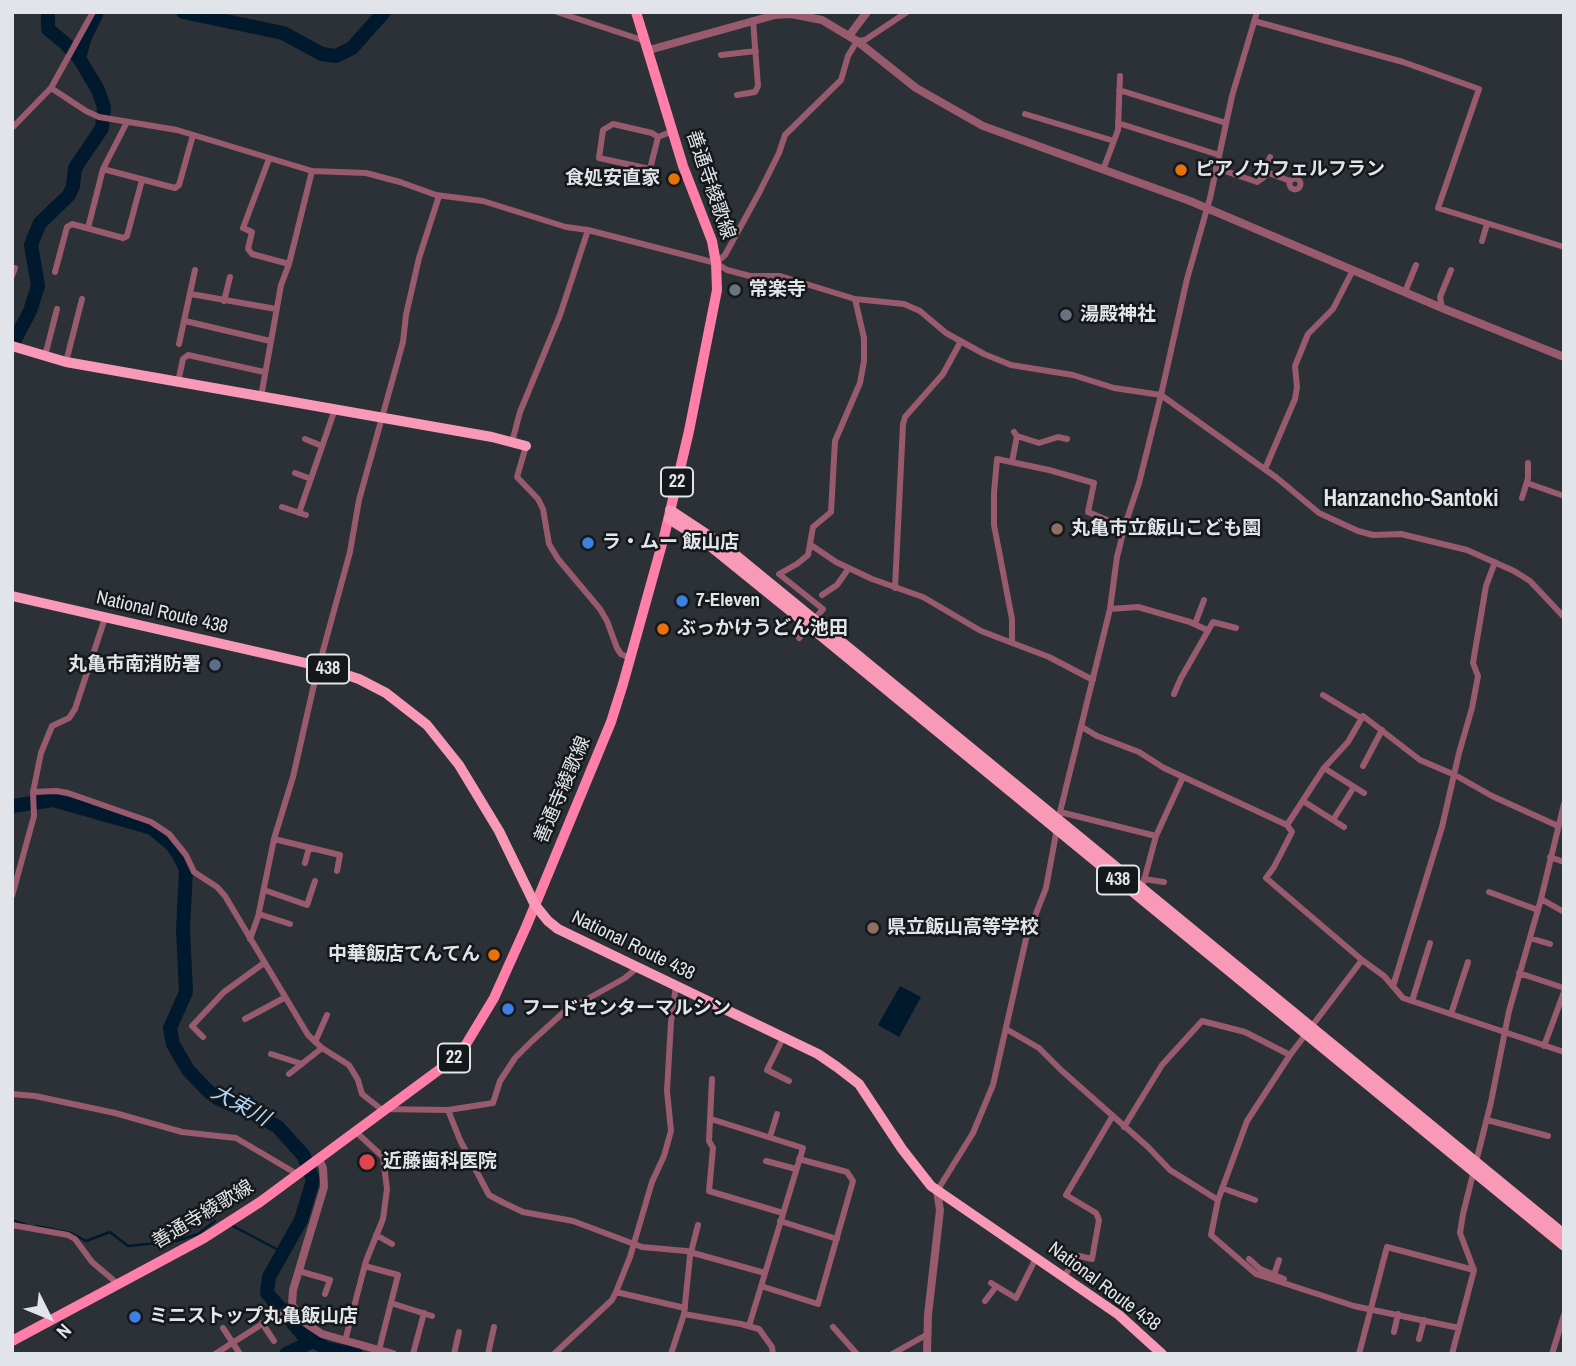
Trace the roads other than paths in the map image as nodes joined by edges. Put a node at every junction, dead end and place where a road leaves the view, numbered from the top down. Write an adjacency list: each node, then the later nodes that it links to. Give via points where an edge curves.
1 (93, 12): 15 (street)
2 (557, 12): 11 (street)
3 (636, 12): 11 (main road, 善通寺綾歌線 / 22)
4 (867, 12): 10 (street)
5 (907, 12): 10 (street, via 865,40)
6 (1257, 12): 9 (street)
7 (768, 15): 8 (street); 10 (street, via 822,20)
8 (753, 20): 11 (street); 12 (street)
9 (1254, 21): 21 (street); 39 (street, via 1403,62 1479,89 1438,208)
10 (853, 39): 32 (street, via 916,88 984,126); 44 (street, via 841,80 785,135 759,193)
11 (647, 45): 23 (main road, 善通寺綾歌線 / 22)
12 (756, 51): 13 (street); 17 (street, via 758,86 755,92)
13 (721, 55)
14 (1120, 76): 16 (street)
15 (51, 88): 19 (street, via 99,117); 22 (street)
16 (1119, 90): 20 (street); 21 (street)
17 (737, 95)
18 (1025, 114): 26 (street)
19 (127, 122): 24 (street); 31 (street)
20 (1118, 123): 26 (street); 27 (street)
21 (1226, 123): 27 (street)
22 (13, 126)
23 (673, 131): 25 (street); 44 (main road, 善通寺綾歌線 / 22)
24 (193, 135): 29 (street); 35 (street, via 179,185 175,188)
25 (658, 137): 25 (street, via 613,124 603,130 598,158 650,169)
26 (1114, 141): 32 (street)
27 (1219, 155): 30 (street)
28 (1270, 157): 34 (street)
29 (269, 159): 33 (street); 45 (street, via 243,228 253,232 248,248 252,254)
30 (1216, 168): 34 (street, via 1257,182); 38 (street)
31 (103, 169): 35 (street); 40 (street)
32 (1103, 170): 38 (street)
33 (312, 171): 37 (street, via 366,173); 45 (street)
34 (1266, 172): 36 (street)
35 (142, 180): 40 (street, via 127,236)
36 (1290, 181)
37 (439, 196): 41 (street, via 483,201); 73 (street, via 419,258 390,394)
38 (1207, 209): 48 (street); 70 (street)
39 (1487, 224): 42 (street); 43 (street)
40 (88, 228): 50 (street, via 67,227)
41 (588, 230): 44 (street); 76 (street)
42 (1482, 241)
43 (1564, 247)
44 (716, 263): 55 (street, via 750,276 780,276); 88 (main road, 善通寺綾歌線 / 22, via 714,310)
45 (289, 264): 59 (street)
46 (1416, 265): 52 (street)
47 (195, 270): 53 (street)
48 (1353, 270): 52 (street); 81 (street, via 1333,309 1308,334 1295,366 1295,399)
49 (1451, 270): 57 (street, via 1440,297)
50 (55, 272)
51 (230, 277): 56 (street)
52 (1405, 292): 57 (street)
53 (191, 294): 56 (street); 60 (street)
54 (82, 299): 67 (street)
55 (855, 299): 62 (street, via 914,307); 90 (street, via 864,361 860,383 835,441 831,512 813,527)
56 (224, 301): 59 (street)
57 (1442, 308): 66 (street)
58 (57, 309): 65 (street)
59 (276, 309): 61 (street)
60 (185, 321): 61 (street); 63 (street)
61 (270, 341): 68 (street)
62 (961, 341): 70 (street, via 1025,369); 93 (street, via 943,374 903,424)
63 (179, 344)
64 (18, 348): 65 (highway)
65 (45, 356): 67 (highway)
66 (1564, 357)
67 (66, 362): 69 (highway)
68 (264, 372): 69 (street, via 188,355); 71 (street)
69 (178, 382): 71 (highway)
70 (1161, 394): 81 (street); 89 (street)
71 (261, 397): 72 (highway)
72 (335, 409): 73 (highway); 77 (street)
73 (380, 418): 76 (highway); 107 (street)
74 (305, 439): 77 (street)
75 (1067, 439): 79 (street, via 1039,443 1015,434)
76 (512, 443): 78 (highway)
77 (322, 446): 83 (street)
78 (526, 446): 106 (street, via 517,477 543,509 549,544 600,609 621,654)
79 (1012, 462): 89 (street, via 1094,483 1088,512); 105 (street, via 997,459 994,493)
80 (1528, 463): 84 (street)
81 (1265, 469): 91 (street, via 1319,513 1358,531 1430,540)
82 (295, 473): 83 (street)
83 (311, 479): 87 (street, via 302,514)
84 (1527, 483): 85 (street); 86 (street)
85 (1564, 496)
86 (1522, 498)
87 (282, 507)
88 (669, 514): 100 (highway, 438, via 726,547); 106 (main road, 善通寺綾歌線 / 22)
89 (1124, 527): 97 (street)
90 (811, 545): 92 (street); 100 (street, via 808,555 779,574 823,609)
91 (1495, 562): 98 (street, via 1530,581); 116 (street, via 1486,586 1473,663 1476,688)
92 (849, 568): 93 (street); 95 (street)
93 (895, 588): 105 (street, via 923,597 981,631)
94 (12, 596): 99 (highway, National Route 438 / 438)
95 (822, 596)
96 (1204, 600): 101 (street)
97 (1110, 609): 101 (street, via 1138,607); 108 (street)
98 (1564, 617)
99 (105, 618): 107 (highway, National Route 438 / 438); 119 (street, via 75,709 49,731)
100 (812, 623): 104 (street); 123 (highway, 438)
101 (1195, 624): 103 (street)
102 (1236, 628): 103 (street, via 1213,622)
103 (1207, 630): 109 (street)
104 (799, 638)
105 (1012, 642): 108 (street)
106 (630, 658): 142 (main road, 善通寺綾歌線 / 22, via 611,722)
107 (319, 666): 129 (street); 142 (highway, National Route 438 / 438, via 377,688 427,725 459,765 499,831)
108 (1093, 680): 112 (street)
109 (1174, 694)
110 (1323, 695): 111 (street)
111 (1361, 718): 113 (street); 115 (street, via 1348,742)
112 (1082, 727): 117 (street); 123 (street)
113 (1382, 730): 114 (street); 116 (street, via 1420,760)
114 (1363, 766)
115 (1324, 768): 118 (street); 121 (street)
116 (1455, 775): 126 (street); 157 (street)
117 (1183, 778): 125 (street); 128 (street)
118 (1354, 787): 120 (street); 124 (street)
119 (33, 793): 140 (street, via 26,852); 148 (street, via 68,793 161,828 179,843 194,872 225,896)
120 (1364, 793)
121 (1303, 801): 124 (street); 125 (street)
122 (1563, 808): 126 (street)
123 (1058, 820): 128 (street); 137 (highway, 438); 164 (street, via 1046,888 1026,939); 165 (highway, 438)
124 (1333, 820): 127 (street)
125 (1287, 825): 151 (street, via 1292,832 1266,878)
126 (1558, 826): 131 (street)
127 (1343, 827)
128 (1156, 836): 137 (street)
129 (274, 839): 130 (street); 138 (street)
130 (309, 848): 133 (street); 134 (street, via 340,855)
131 (1550, 857): 132 (street); 141 (street)
132 (1564, 862)
133 (305, 863)
134 (337, 871)
135 (315, 881): 138 (street, via 307,905)
136 (1164, 882): 137 (street)
137 (1143, 883): 165 (highway, 438)
138 (264, 890): 145 (street)
139 (1489, 892): 143 (street)
140 (12, 896)
141 (1541, 899): 143 (street); 144 (street)
142 (535, 905): 154 (highway, National Route 438 / 438, via 558,929); 180 (main road, 善通寺綾歌線 / 22, via 494,998 465,1046)
143 (1538, 910): 147 (street)
144 (1564, 912)
145 (259, 914): 146 (street); 148 (street)
146 (290, 924)
147 (1530, 938): 150 (street); 155 (street)
148 (250, 939): 153 (street)
149 (1430, 943): 160 (street)
150 (1550, 944)
151 (1362, 960): 157 (street); 165 (street)
152 (1468, 962): 161 (street)
153 (264, 964): 159 (street); 167 (street, via 224,992 192,1026)
154 (638, 967): 156 (highway, National Route 438 / 438); 181 (street, via 564,1012 532,1041 500,1082 493,1103)
155 (1519, 973): 158 (street); 166 (street)
156 (676, 986): 168 (highway, National Route 438 / 438); 208 (street, via 667,1091 671,1131)
157 (1392, 986): 160 (street)
158 (1564, 990): 170 (street)
159 (284, 998): 163 (street); 169 (street)
160 (1412, 1001): 161 (street)
161 (1451, 1014): 166 (street)
162 (327, 1015): 169 (street)
163 (244, 1019)
164 (1006, 1029): 183 (street, via 1039,1048); 197 (street, via 985,1108)
165 (1309, 1031): 174 (street); 193 (highway, 438)
166 (1504, 1034): 170 (street); 185 (street)
167 (203, 1037)
168 (783, 1038): 178 (street, via 767,1070); 197 (highway, National Route 438 / 438, via 818,1054 859,1084 915,1167)
169 (315, 1042): 171 (street)
170 (1544, 1045): 172 (street)
171 (322, 1048): 175 (street); 180 (street, via 349,1065 362,1094)
172 (1564, 1052)
173 (271, 1054): 175 (street)
174 (1290, 1055): 186 (street, via 1245,1032 1202,1021 1162,1065); 196 (street, via 1247,1121)
175 (302, 1064): 176 (street)
176 (289, 1074)
177 (712, 1079): 184 (street)
178 (789, 1081)
179 (12, 1094): 195 (street, via 115,1113 182,1132 236,1138)
180 (389, 1110): 181 (street); 187 (main road, 善通寺綾歌線 / 22)
181 (448, 1110): 208 (street, via 489,1195 523,1212 573,1221)
182 (777, 1114): 189 (street)
183 (1112, 1117): 186 (street); 219 (street, via 1066,1195 1096,1213 1099,1220 1092,1259 1079,1256)
184 (711, 1119): 189 (street); 200 (street, via 709,1191)
185 (1487, 1119): 188 (street); 193 (street)
186 (1124, 1127): 198 (street, via 1180,1178)
187 (356, 1132): 191 (main road, 善通寺綾歌線 / 22); 205 (street, via 383,1157 387,1189)
188 (1548, 1136)
189 (770, 1137): 190 (street, via 803,1147)
190 (799, 1159): 194 (street); 206 (street, via 847,1172 853,1181)
191 (317, 1160): 195 (main road, 善通寺綾歌線 / 22); 215 (street, via 323,1168 324,1187)
192 (766, 1160): 194 (street)
193 (1475, 1168): 204 (highway, 438); 209 (highway, 438); 216 (street, via 1460,1233)
194 (796, 1169): 200 (street)
195 (299, 1173): 221 (main road, 善通寺綾歌線 / 22, via 237,1218)
196 (1222, 1188): 198 (street); 199 (street)
197 (937, 1191): 211 (highway, National Route 438 / 438); 243 (street, via 940,1210)
198 (1219, 1200): 220 (street, via 1211,1235 1256,1273)
199 (1255, 1200)
200 (783, 1213): 201 (street)
201 (780, 1221): 206 (street); 217 (street)
202 (12, 1225): 221 (street, via 75,1238 92,1262)
203 (698, 1225): 210 (street)
204 (1564, 1234)
205 (376, 1235): 207 (street); 214 (street)
206 (837, 1238): 222 (street, via 818,1304)
207 (392, 1244)
208 (634, 1244): 210 (street); 223 (street)
209 (1564, 1246)
210 (691, 1253): 217 (street); 229 (street)
211 (1036, 1258): 219 (highway, National Route 438 / 438); 225 (street, via 1016,1298 993,1286)
212 (1249, 1259): 218 (street)
213 (1279, 1260): 218 (street)
214 (365, 1266): 226 (street, via 398,1275); 247 (street)
215 (299, 1270): 224 (street, via 330,1280); 227 (street)
216 (1474, 1270): 228 (street, via 1387,1247); 240 (street)
217 (765, 1273): 222 (street)
218 (1274, 1275): 220 (street)
219 (1064, 1276): 250 (highway, National Route 438 / 438, via 1119,1315)
220 (1284, 1283): 228 (street)
221 (118, 1284): 245 (main road, 善通寺綾歌線 / 22)
222 (761, 1286): 236 (street)
223 (616, 1292): 229 (street); 251 (street)
224 (326, 1294)
225 (985, 1301)
226 (391, 1303): 230 (street); 249 (street)
227 (290, 1306): 235 (street); 247 (street, via 312,1329)
228 (1371, 1308): 231 (street); 263 (street)
229 (684, 1311): 236 (street); 258 (street)
230 (424, 1313): 233 (street); 255 (street)
231 (1398, 1314): 234 (street); 242 (street)
232 (1564, 1315): 265 (street)
233 (432, 1316)
234 (1424, 1320): 240 (street); 244 (street)
235 (262, 1323): 246 (street); 248 (street)
236 (748, 1326): 259 (street, via 764,1334)
237 (494, 1327): 257 (street)
238 (833, 1327): 260 (street)
239 (223, 1328): 248 (street)
240 (1459, 1328): 264 (street)
241 (459, 1332): 256 (street)
242 (1394, 1332)
243 (928, 1334): 261 (street); 262 (street)
244 (1419, 1339)
245 (12, 1341)
246 (274, 1341)
247 (345, 1341): 249 (street)
248 (233, 1342): 252 (street); 253 (street)
249 (379, 1350): 254 (street)
250 (1157, 1351)
251 (557, 1353)
252 (215, 1354)
253 (240, 1354)
254 (393, 1354)
255 (413, 1354)
256 (454, 1354)
257 (488, 1354)
258 (671, 1354)
259 (773, 1354)
260 (857, 1354)
261 (892, 1354)
262 (927, 1354)
263 (1359, 1354)
264 (1452, 1354)
265 (1552, 1354)

